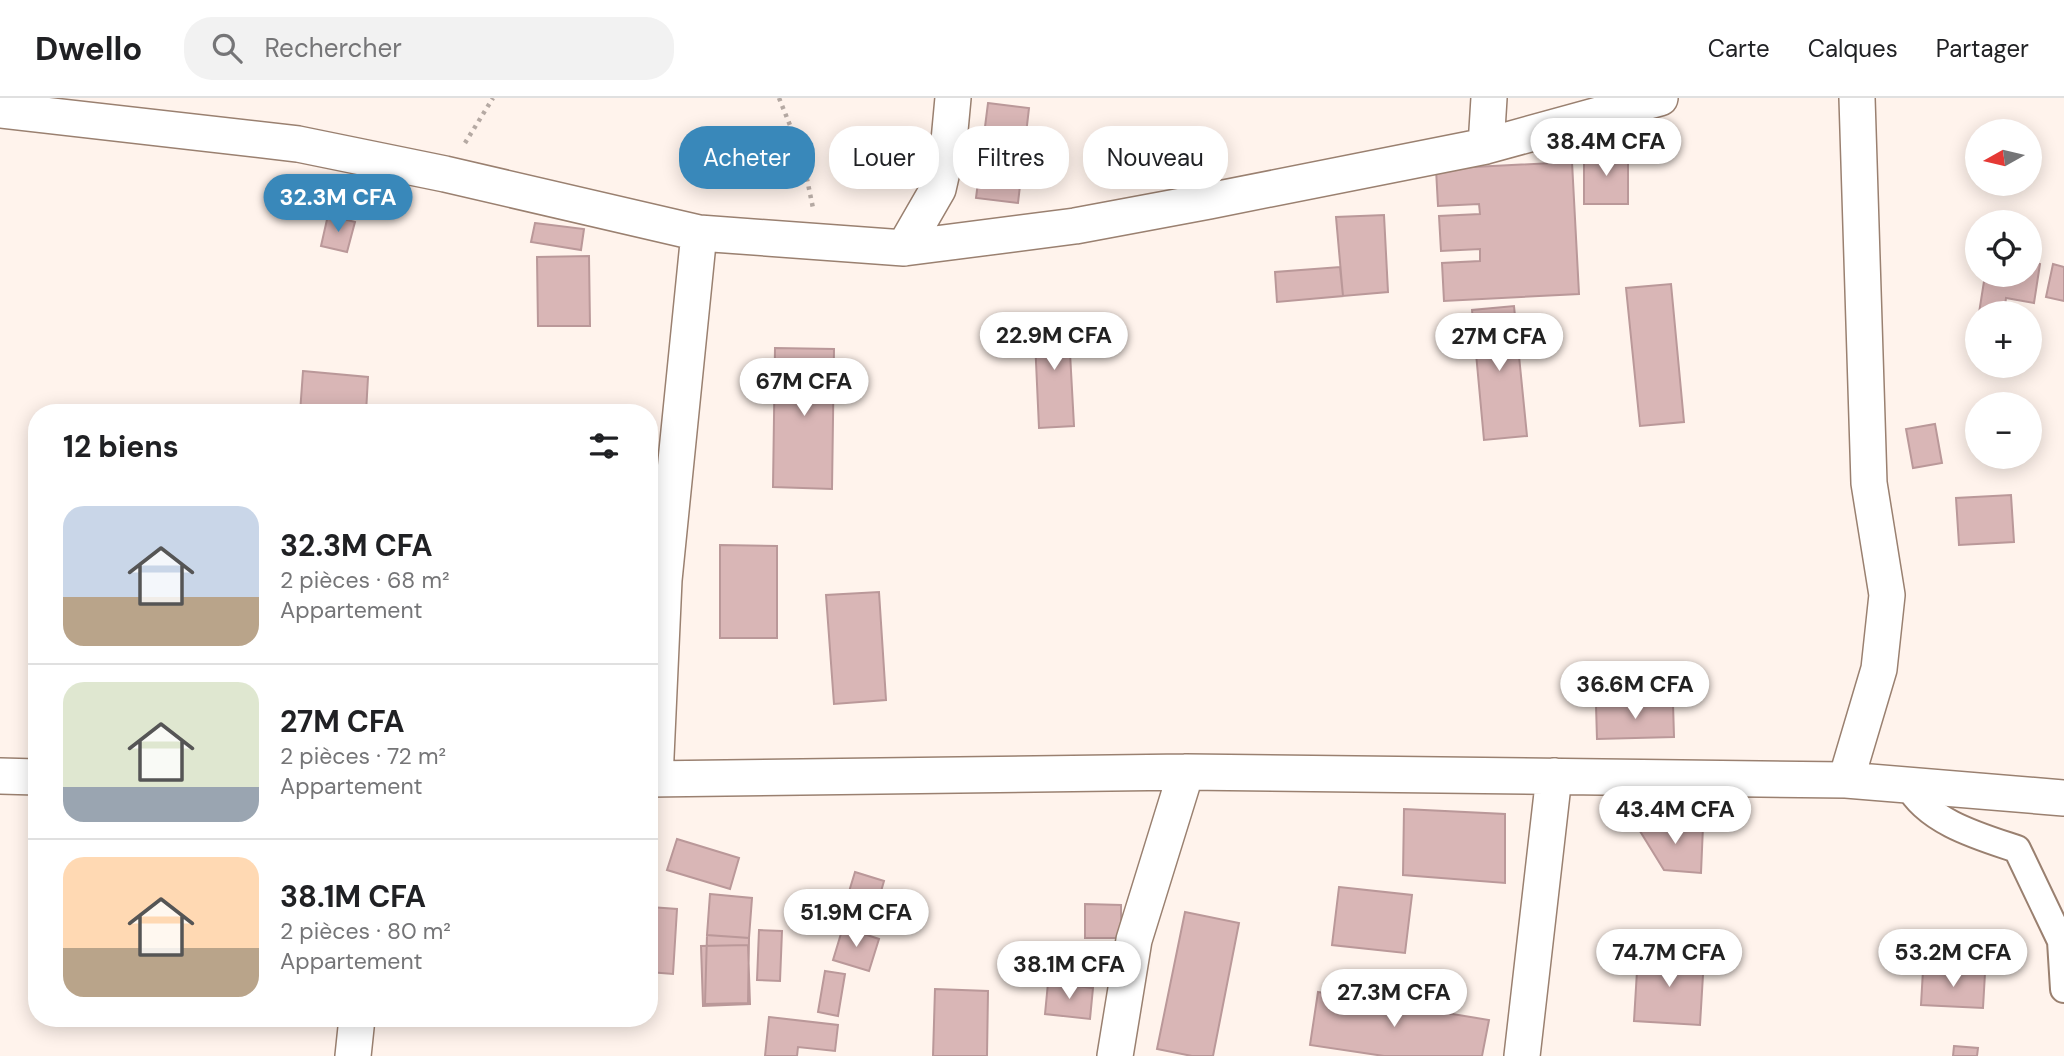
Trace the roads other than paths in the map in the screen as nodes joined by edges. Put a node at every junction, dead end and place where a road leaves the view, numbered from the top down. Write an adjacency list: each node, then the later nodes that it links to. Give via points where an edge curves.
1 (953, 98): 8 (street, via 938,189)
2 (1489, 98): 6 (street)
3 (1660, 98): 6 (street)
4 (1857, 98): 15 (street, via 1869,483 1887,595 1879,669)
5 (0, 110): 7 (street, via 298,144)
6 (1486, 146): 8 (street, via 1075,226)
7 (699, 233): 8 (street); 9 (street)
8 (904, 248)
9 (658, 680)
10 (1186, 772): 12 (street); 14 (street); 21 (street, via 1134,940)
11 (0, 776): 13 (street)
12 (1554, 776): 15 (street); 22 (street)
13 (28, 777)
14 (658, 779)
15 (1846, 780): 16 (street)
16 (1908, 785): 17 (street); 18 (street, via 1958,829 2017,849 2061,941)
17 (2064, 798)
18 (2064, 989)
19 (356, 1027): 20 (street)
20 (353, 1056)
21 (1115, 1056)
22 (1522, 1056)

